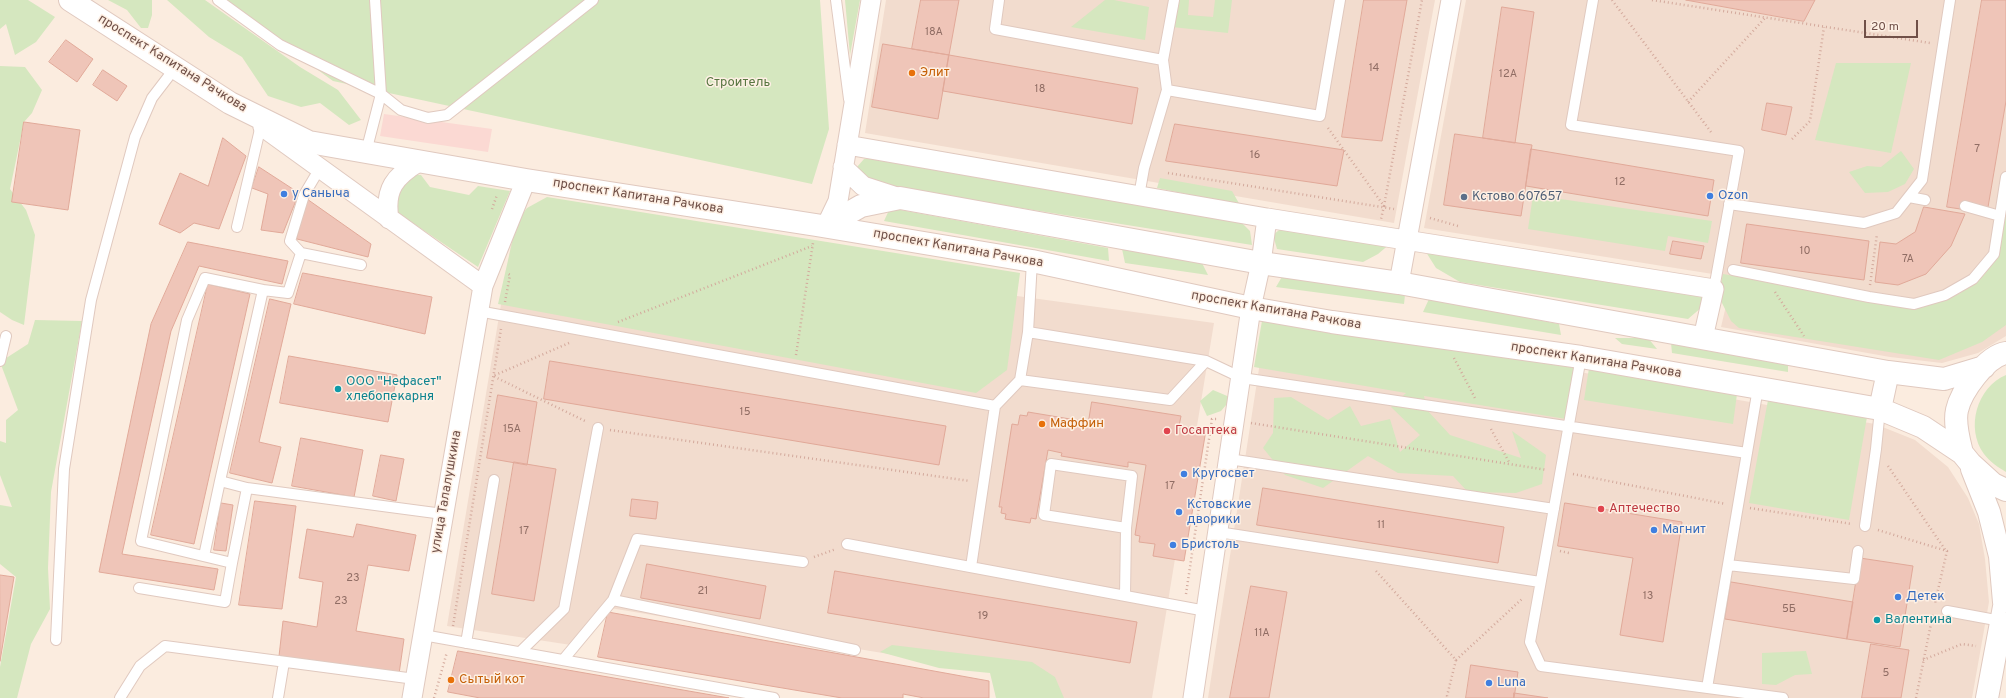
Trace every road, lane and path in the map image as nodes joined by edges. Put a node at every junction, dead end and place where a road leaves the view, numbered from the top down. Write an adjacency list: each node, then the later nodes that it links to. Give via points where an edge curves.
1 (70, 0): 20 (street, проспект Капитана Рачкова)
2 (218, 0): 22 (lane, via 280,45)
3 (375, 0): 22 (lane)
4 (593, 0): 22 (lane, via 447,115 428,118 401,110)
5 (836, 0): 26 (lane)
6 (871, 0): 26 (street)
7 (999, 0): 19 (lane, via 995,29)
8 (1174, 0): 19 (lane)
9 (1340, 0): 25 (lane)
10 (1422, 0): 43 (path)
11 (1451, 0): 52 (street)
12 (1593, 0): 30 (lane, via 1571,125)
13 (1612, 0): 23 (path)
14 (1652, 0): 16 (path)
15 (1950, 0): 18 (lane)
16 (1765, 18): 17 (path); 23 (path)
17 (1824, 27): 18 (path); 28 (path, via 1810,121)
18 (1944, 46): 39 (lane, via 1922,180)
19 (1163, 60): 21 (lane)
20 (175, 68): 24 (street, проспект Капитана Рачкова); 116 (lane, via 152,98 135,137 91,300 64,469)
21 (1167, 90): 25 (lane); 38 (lane, via 1144,168)
22 (381, 94): 31 (lane)
23 (1688, 102): 30 (path)
24 (240, 108): 27 (street); 31 (street, проспект Капитана Рачкова, via 309,142)
25 (1320, 116): 43 (path)
26 (851, 119): 29 (street)
27 (260, 125): 34 (street); 50 (lane)
28 (1792, 139)
29 (847, 145): 33 (street); 38 (street)
30 (1723, 148): 42 (lane, via 1739,151)
31 (366, 152): 32 (street, проспект Капитана Рачкова)
32 (420, 161): 37 (street, проспект Капитана Рачкова); 47 (street, via 394,182 388,195)
33 (844, 167): 40 (street, via 863,186); 51 (street, via 838,201)
34 (320, 168): 47 (street); 53 (lane, via 304,195 290,241)
35 (1168, 173): 43 (path)
36 (2006, 177): 45 (lane)
37 (526, 180): 51 (street, проспект Капитана Рачкова); 59 (street, улица Талалушкина)
38 (1139, 196): 46 (street)
39 (1909, 197): 41 (lane); 48 (lane, via 1896,213)
40 (900, 198): 51 (street, via 861,206); 55 (street)
41 (1925, 200)
42 (1729, 204): 48 (lane, via 1864,223); 60 (lane)
43 (1384, 206): 49 (path)
44 (1965, 206): 45 (lane)
45 (2000, 216): 62 (lane, via 1994,254 1973,278 1945,295 1914,304)
46 (1267, 218): 52 (street); 55 (street)
47 (389, 219): 59 (street)
48 (1879, 219): 62 (path)
49 (1380, 225)
50 (236, 226)
51 (826, 226): 54 (street, проспект Капитана Рачкова)
52 (1407, 240): 58 (street); 60 (street)
53 (301, 253): 56 (lane); 61 (lane, via 288,293)
54 (1032, 261): 63 (street, проспект Капитана Рачкова); 65 (lane)
55 (1261, 263): 58 (street); 63 (street)
56 (361, 265)
57 (1733, 270): 62 (lane)
58 (1399, 283): 67 (street)
59 (483, 286): 64 (street, улица Талалушкина)
60 (1714, 289): 67 (street)
61 (263, 290): 87 (lane); 102 (lane, via 205,278 187,320 141,541)
62 (1869, 297)
63 (1251, 308): 69 (street, проспект Капитана Рачкова); 74 (street)
64 (478, 311): 77 (lane); 93 (street, улица Талалушкина)
65 (1028, 332): 71 (lane); 75 (lane)
66 (6, 336): 70 (lane)
67 (1703, 338): 73 (street)
68 (2005, 352): 72 (street)
69 (1581, 357): 76 (street, проспект Капитана Рачкова); 80 (lane)
70 (0, 361)
71 (1206, 361): 74 (lane); 75 (lane, via 1170,400)
72 (1984, 367): 73 (street, via 1944,379); 84 (street, via 1968,386 1957,410 1958,436)
73 (1888, 372): 78 (street)
74 (1242, 378): 79 (street); 80 (lane)
75 (1020, 380): 77 (lane)
76 (1758, 388): 78 (street, проспект Капитана Рачкова); 82 (lane)
77 (995, 406): 88 (lane)
78 (1880, 409): 84 (street, проспект Капитана Рачкова, via 1923,427); 94 (lane)
79 (1235, 420): 83 (street); 85 (path); 112 (path, via 1212,419)
80 (1568, 426): 82 (lane); 85 (lane)
81 (598, 428): 88 (path); 120 (lane, via 564,609)
82 (1747, 453): 91 (lane)
83 (1229, 459): 92 (lane); 96 (street)
84 (1966, 459): 90 (street, проспект Капитана Рачкова, via 1993,484); 111 (street, via 1989,512 2000,556)
85 (1560, 472): 91 (path); 92 (lane)
86 (494, 480): 117 (lane)
87 (220, 481): 89 (lane); 102 (lane)
88 (984, 483): 106 (lane)
89 (247, 488): 93 (lane); 104 (lane)
90 (2006, 490)
91 (1738, 506): 94 (path); 105 (lane)
92 (1554, 509): 107 (lane)
93 (444, 514): 115 (street, улица Талалушкина)
94 (1866, 526): 123 (path, via 1947,551)
95 (1126, 528): 95 (lane, via 1132,476 1051,464 1044,515); 109 (lane)
96 (1218, 532): 101 (lane); 113 (street)
97 (847, 544): 103 (path); 106 (lane)
98 (1556, 551): 100 (path)
99 (1858, 551): 105 (lane, via 1854,579)
100 (1569, 553)
101 (1361, 554): 107 (lane); 122 (path)
102 (204, 556): 104 (lane)
103 (803, 562): 110 (lane, via 638,538)
104 (232, 563): 108 (lane, via 225,602)
105 (1728, 565): 127 (lane)
106 (971, 567): 109 (lane)
107 (1540, 582): 122 (path); 127 (lane, via 1530,642 1541,666)
108 (139, 588)
109 (1125, 596): 112 (lane)
110 (613, 600): 119 (lane); 121 (lane)
111 (2004, 606): 114 (lane); 118 (street)
112 (1184, 607): 113 (lane)
113 (1206, 611): 133 (street)
114 (1947, 611)
115 (423, 635): 117 (lane); 126 (street, улица Талалушкина)
116 (56, 640)
117 (466, 642): 120 (lane)
118 (1996, 648): 123 (path, via 1962,644); 125 (street)
119 (855, 650)
120 (520, 652): 121 (lane)
121 (563, 660): 132 (lane)
122 (1456, 660): 128 (path)
123 (1922, 660): 135 (path)
124 (284, 662): 126 (lane); 129 (lane, via 164,646 140,666); 130 (lane)
125 (1999, 670): 136 (street)
126 (415, 679): 131 (street, улица Талалушкина)
127 (1707, 688): 134 (lane)
128 (1447, 697)
129 (120, 698)
130 (278, 698)
131 (412, 698)
132 (774, 698)
133 (1192, 698)
134 (1783, 698)
135 (1916, 698)
136 (1987, 698)

